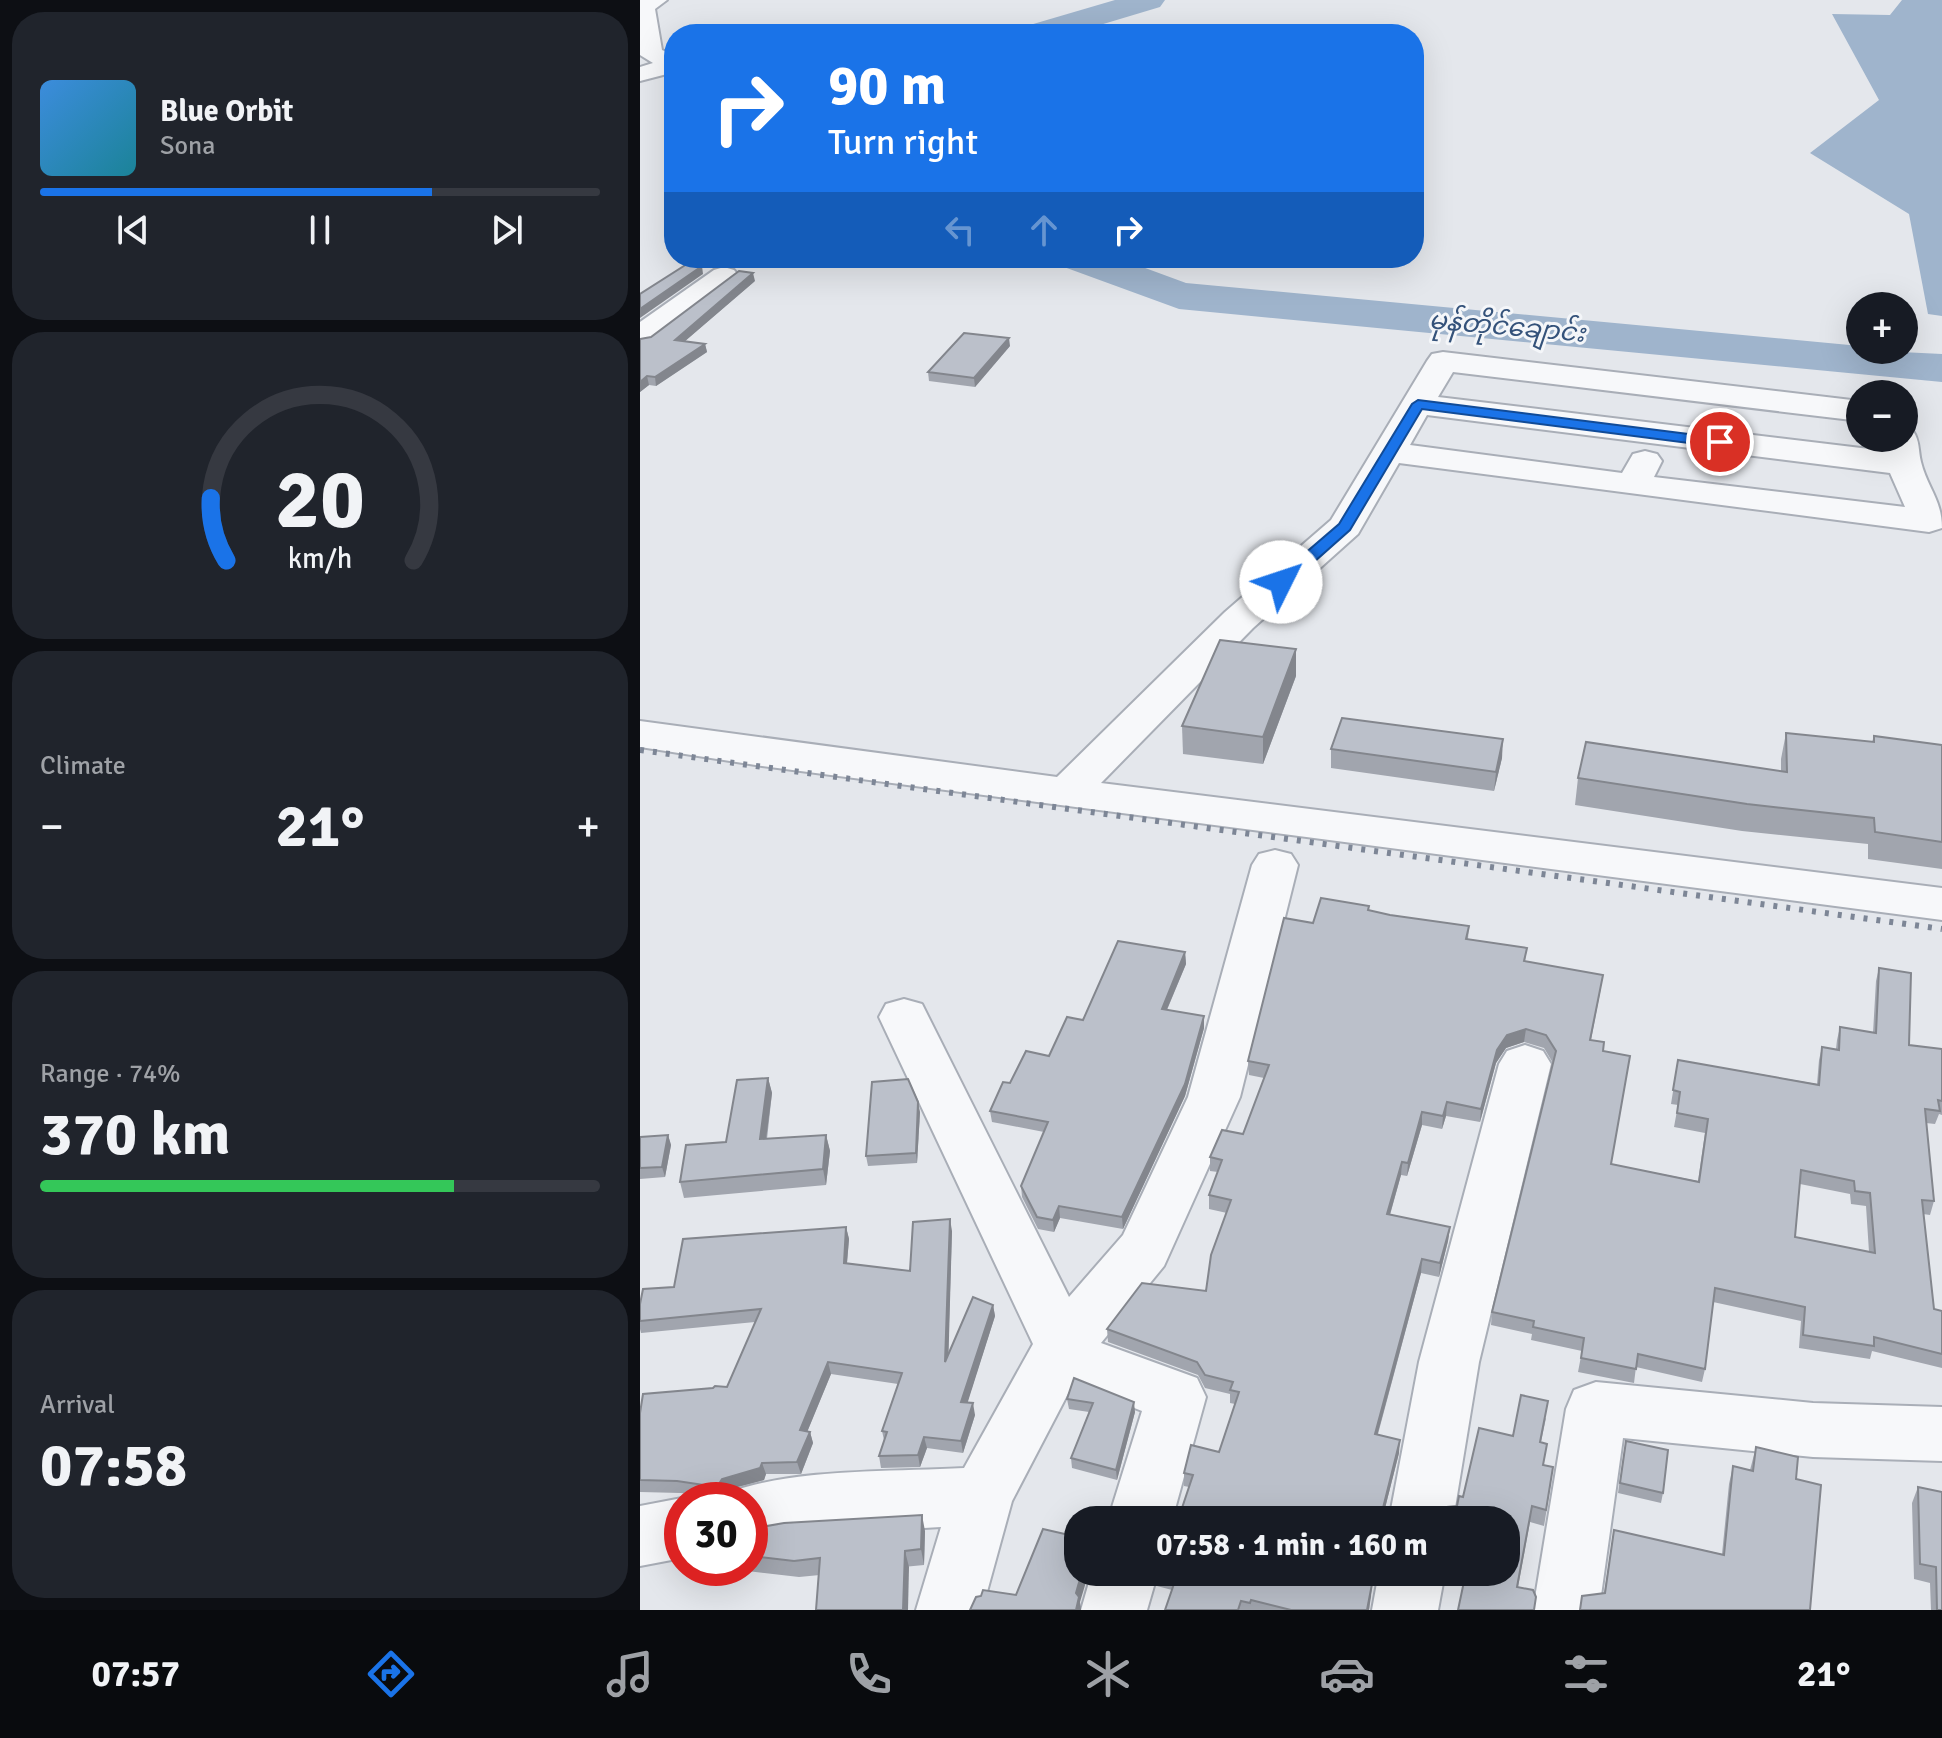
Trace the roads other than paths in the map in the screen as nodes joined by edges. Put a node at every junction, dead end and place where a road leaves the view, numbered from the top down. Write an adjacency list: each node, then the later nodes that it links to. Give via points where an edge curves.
1 (656, 0): 2 (street, via 643,7 651,54)
2 (664, 59)
3 (664, 65): 4 (street)
4 (640, 74)
5 (724, 276): 6 (street)
6 (640, 336)
7 (1683, 388): 8 (street, via 1443,361); 9 (street); 10 (street)
8 (1418, 404): 10 (street); 12 (street)
9 (1846, 409)
10 (1659, 435): 11 (street); 14 (street)
11 (1846, 447)
12 (1390, 452): 14 (street); 16 (street, via 1345,526 1239,620)
13 (1902, 452): 14 (street, via 1929,521)
14 (1633, 485)
15 (640, 734): 16 (street)
16 (1067, 792): 18 (street)
17 (1275, 865): 21 (street, via 1214,1097 1144,1250)
18 (1942, 904)
19 (904, 1017): 21 (street)
20 (1525, 1064): 25 (street, via 1449,1362)
21 (1063, 1345): 23 (street); 24 (street, via 1073,1358 1176,1397)
22 (1942, 1434): 34 (street, via 1813,1430 1596,1409)
23 (982, 1496): 26 (street); 31 (street)
24 (1144, 1506)
25 (1423, 1506)
26 (768, 1511)
27 (664, 1531): 28 (street)
28 (640, 1536)
29 (1121, 1586): 32 (street)
30 (1409, 1586): 33 (street)
31 (949, 1610)
32 (1114, 1610)
33 (1405, 1610)
34 (1566, 1610)

